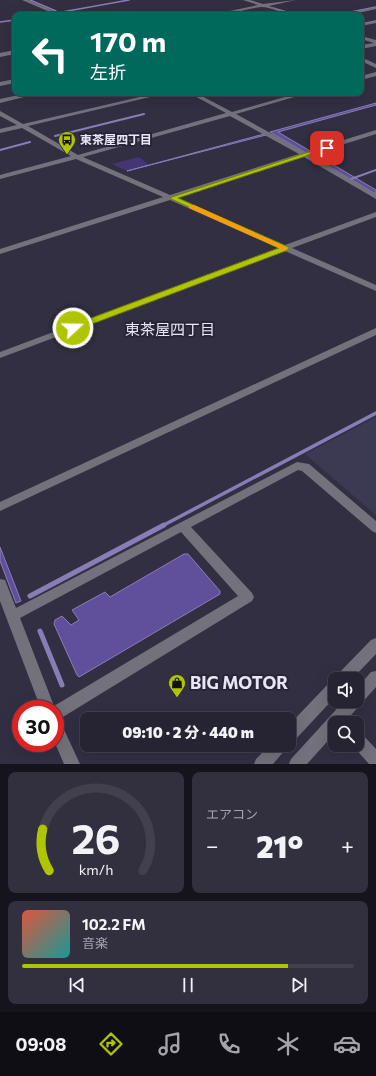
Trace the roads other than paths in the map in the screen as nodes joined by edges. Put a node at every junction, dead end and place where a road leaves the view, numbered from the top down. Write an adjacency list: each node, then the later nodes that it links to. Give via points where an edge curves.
1 (24, 0): 6 (street)
2 (246, 0): 4 (street)
3 (294, 0): 4 (street)
4 (263, 6): 7 (street); 8 (street)
5 (376, 8): 9 (street)
6 (54, 12)
7 (230, 12)
8 (283, 12)
9 (357, 12)
10 (376, 22): 11 (street)
11 (364, 24)
12 (364, 38): 13 (street)
13 (376, 43): 14 (street)
14 (364, 46)
15 (12, 53): 16 (street)
16 (0, 55)
17 (364, 60): 18 (street)
18 (376, 66)
19 (376, 74): 20 (street)
20 (364, 77)
21 (12, 82): 22 (street)
22 (0, 84)
23 (23, 96): 27 (street)
24 (151, 96): 30 (street)
25 (198, 96): 29 (street)
26 (294, 96): 29 (street)
27 (0, 101)
28 (0, 113): 30 (street)
29 (230, 113): 33 (street); 34 (street)
30 (21, 126): 31 (street); 34 (street)
31 (0, 131)
32 (376, 132): 33 (street)
33 (306, 155): 36 (street); 37 (street)
34 (77, 157): 35 (street); 37 (street)
35 (0, 177)
36 (376, 197)
37 (172, 198): 39 (street); 40 (street)
38 (376, 214): 39 (street)
39 (286, 248): 41 (street); 43 (street)
40 (0, 252)
41 (376, 288)
42 (376, 331): 44 (street)
43 (0, 355)
44 (0, 507)
45 (183, 526): 46 (street, via 297,466 305,467); 48 (street); 55 (street, via 247,597)
46 (376, 528)
47 (0, 584): 48 (street)
48 (12, 616): 54 (street)
49 (376, 644): 50 (street)
50 (350, 672)
51 (376, 677): 52 (street)
52 (364, 690)
53 (328, 694): 56 (street)
54 (45, 700)
55 (64, 709)
56 (296, 729)
57 (328, 734): 64 (street)
58 (64, 746): 62 (street)
59 (364, 747): 61 (street)
60 (273, 752): 63 (street)
61 (376, 760)
62 (72, 764)
63 (262, 764)
64 (298, 764)

